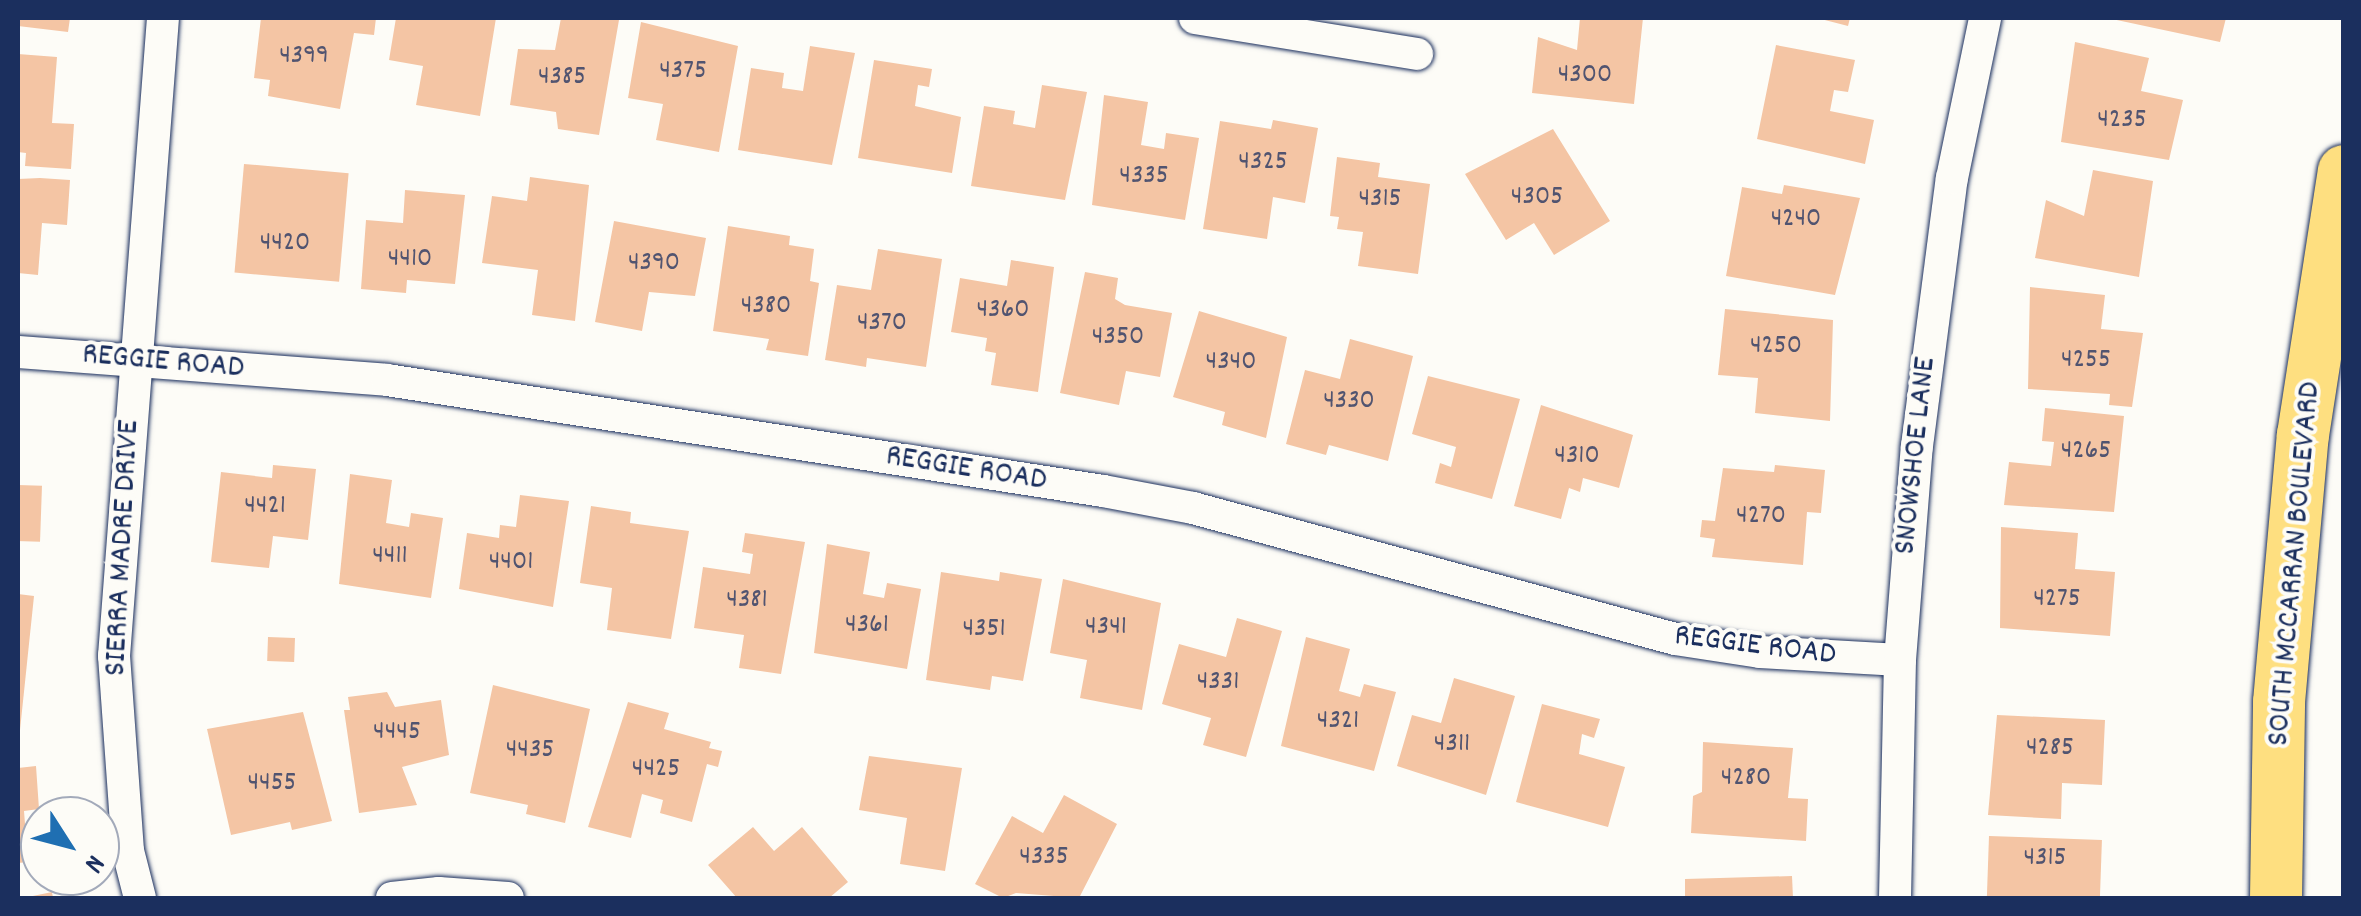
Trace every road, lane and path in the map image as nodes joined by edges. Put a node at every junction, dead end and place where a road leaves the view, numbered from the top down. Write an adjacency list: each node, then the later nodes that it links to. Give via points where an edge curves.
1 (163, 18): 7 (street, SIERRA MADRE DRIVE)
2 (1195, 18): 4 (street)
3 (1985, 18): 8 (street, SNOWSHOE LANE, via 1933,308)
4 (1417, 54)
5 (2344, 171): 13 (main road, SOUTH MCCARRAN BOULEVARD, via 2303,435 2287,607)
6 (18, 352): 7 (street, REGGIE ROAD)
7 (136, 362): 8 (street, REGGIE ROAD, via 387,380 1103,491 1193,508 1675,638 1760,652); 9 (street, SIERRA MADRE DRIVE, via 114,656 124,816)
8 (1900, 660): 12 (street, SNOWSHOE LANE)
9 (140, 898)
10 (392, 898): 11 (street)
11 (508, 898)
12 (1896, 898)
13 (2276, 898)

